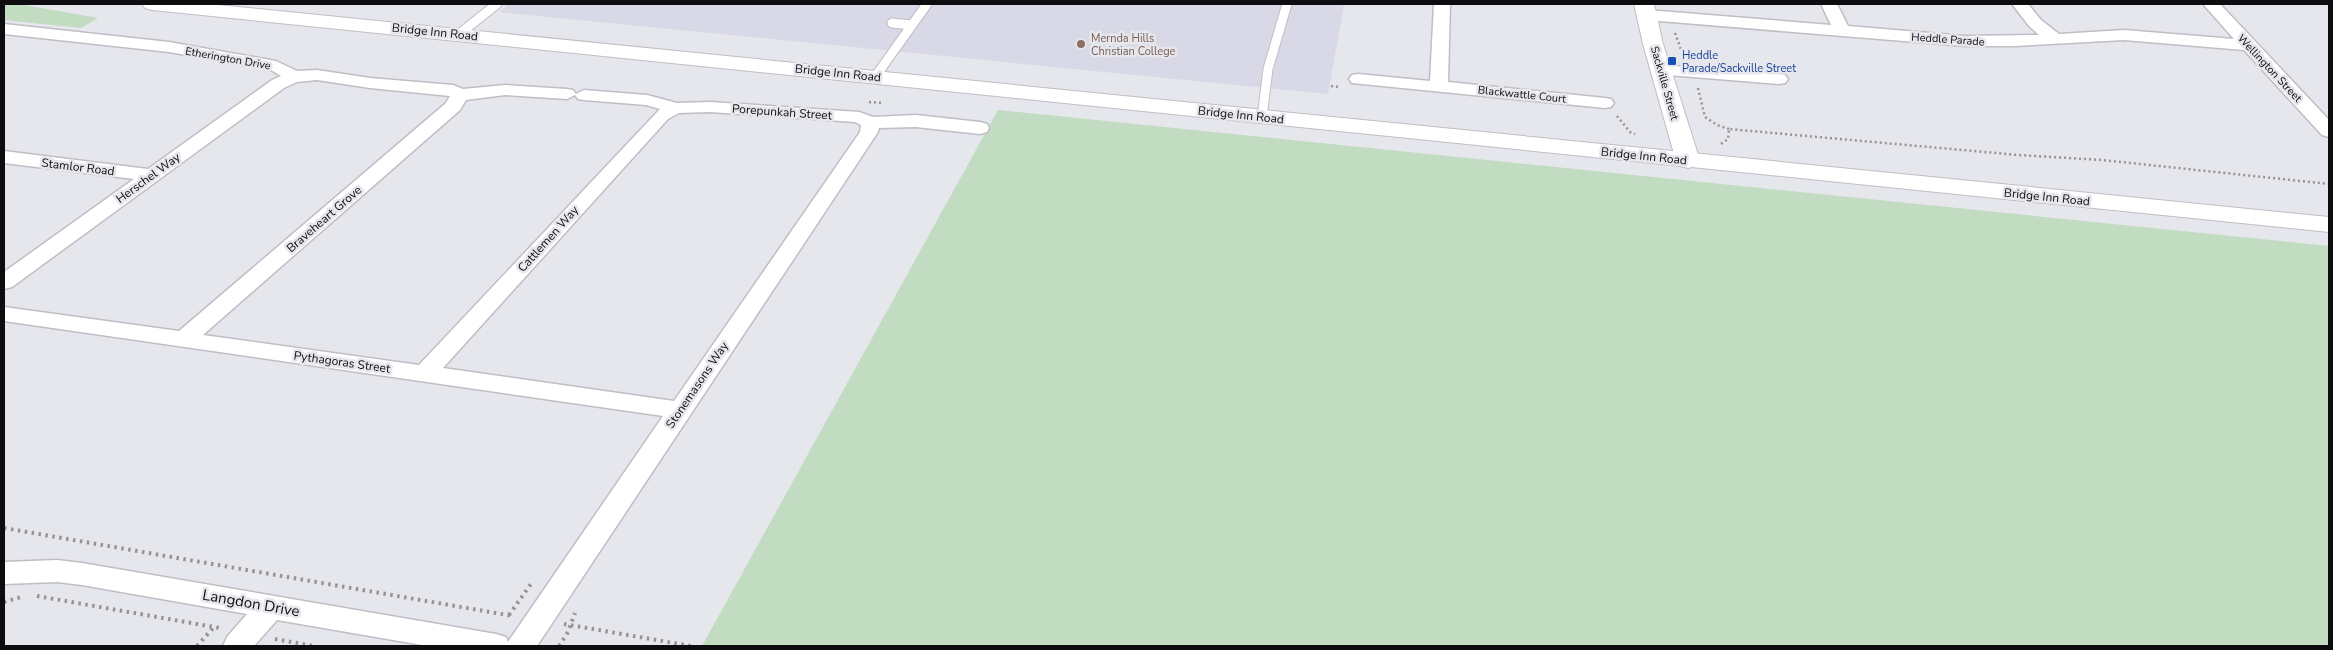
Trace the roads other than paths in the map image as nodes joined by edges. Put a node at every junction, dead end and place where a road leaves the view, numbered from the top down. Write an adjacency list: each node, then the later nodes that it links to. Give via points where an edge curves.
1 (159, 4): 14 (main road, Bridge Inn Road)
2 (497, 4): 14 (lane)
3 (927, 4): 11 (lane)
4 (1287, 4): 26 (lane, via 1268,69)
5 (1442, 4): 22 (street)
6 (1829, 4): 13 (street)
7 (2020, 4): 15 (street, via 2035,23)
8 (2211, 4): 16 (street, Wellington Street)
9 (1646, 9): 13 (street, Heddle Parade); 17 (main road, Sackville Street)
10 (892, 23): 11 (lane)
11 (912, 25): 19 (lane)
12 (4, 29): 18 (street, Etherington Drive, via 169,47 276,66)
13 (1842, 30): 15 (street, Heddle Parade, via 1965,41)
14 (459, 34): 19 (main road, Bridge Inn Road)
15 (2055, 39): 16 (street, Heddle Parade, via 2124,36)
16 (2249, 45): 29 (street, Wellington Street)
17 (1662, 70): 21 (street); 30 (main road, Sackville Street)
18 (294, 77): 23 (street, via 317,75 453,90); 32 (street, Herschel Way, via 278,84)
19 (875, 77): 26 (main road, Bridge Inn Road)
20 (1358, 79): 22 (street, Blackwattle Court)
21 (1779, 79)
22 (1439, 86): 25 (street, Blackwattle Court)
23 (459, 95): 24 (street, Porepunkah Street, via 505,90 647,100); 36 (street, Braveheart Grove, via 454,106)
24 (676, 108): 27 (street, Porepunkah Street, via 710,107 853,117); 37 (street, Cattlemen Way, via 662,115)
25 (1607, 108)
26 (1262, 117): 30 (main road, Bridge Inn Road)
27 (870, 123): 28 (street, Porepunkah Street, via 916,121); 38 (street, Stonemasons Way, via 869,132)
28 (980, 128)
29 (2329, 131)
30 (1684, 150): 33 (main road, Bridge Inn Road)
31 (4, 157): 32 (street, Stamlor Road)
32 (152, 175): 34 (street, Herschel Way)
33 (2329, 225)
34 (4, 282)
35 (4, 314): 36 (street, Pythagoras Street)
36 (184, 340): 37 (street, Pythagoras Street)
37 (424, 374): 38 (street, Pythagoras Street)
38 (680, 410): 43 (street, Stonemasons Way)
39 (4, 573): 40 (street, Langdon Drive, via 57,571 82,574)
40 (272, 606): 41 (street); 42 (street, Langdon Drive)
41 (242, 640)
42 (496, 646)
43 (521, 646)

